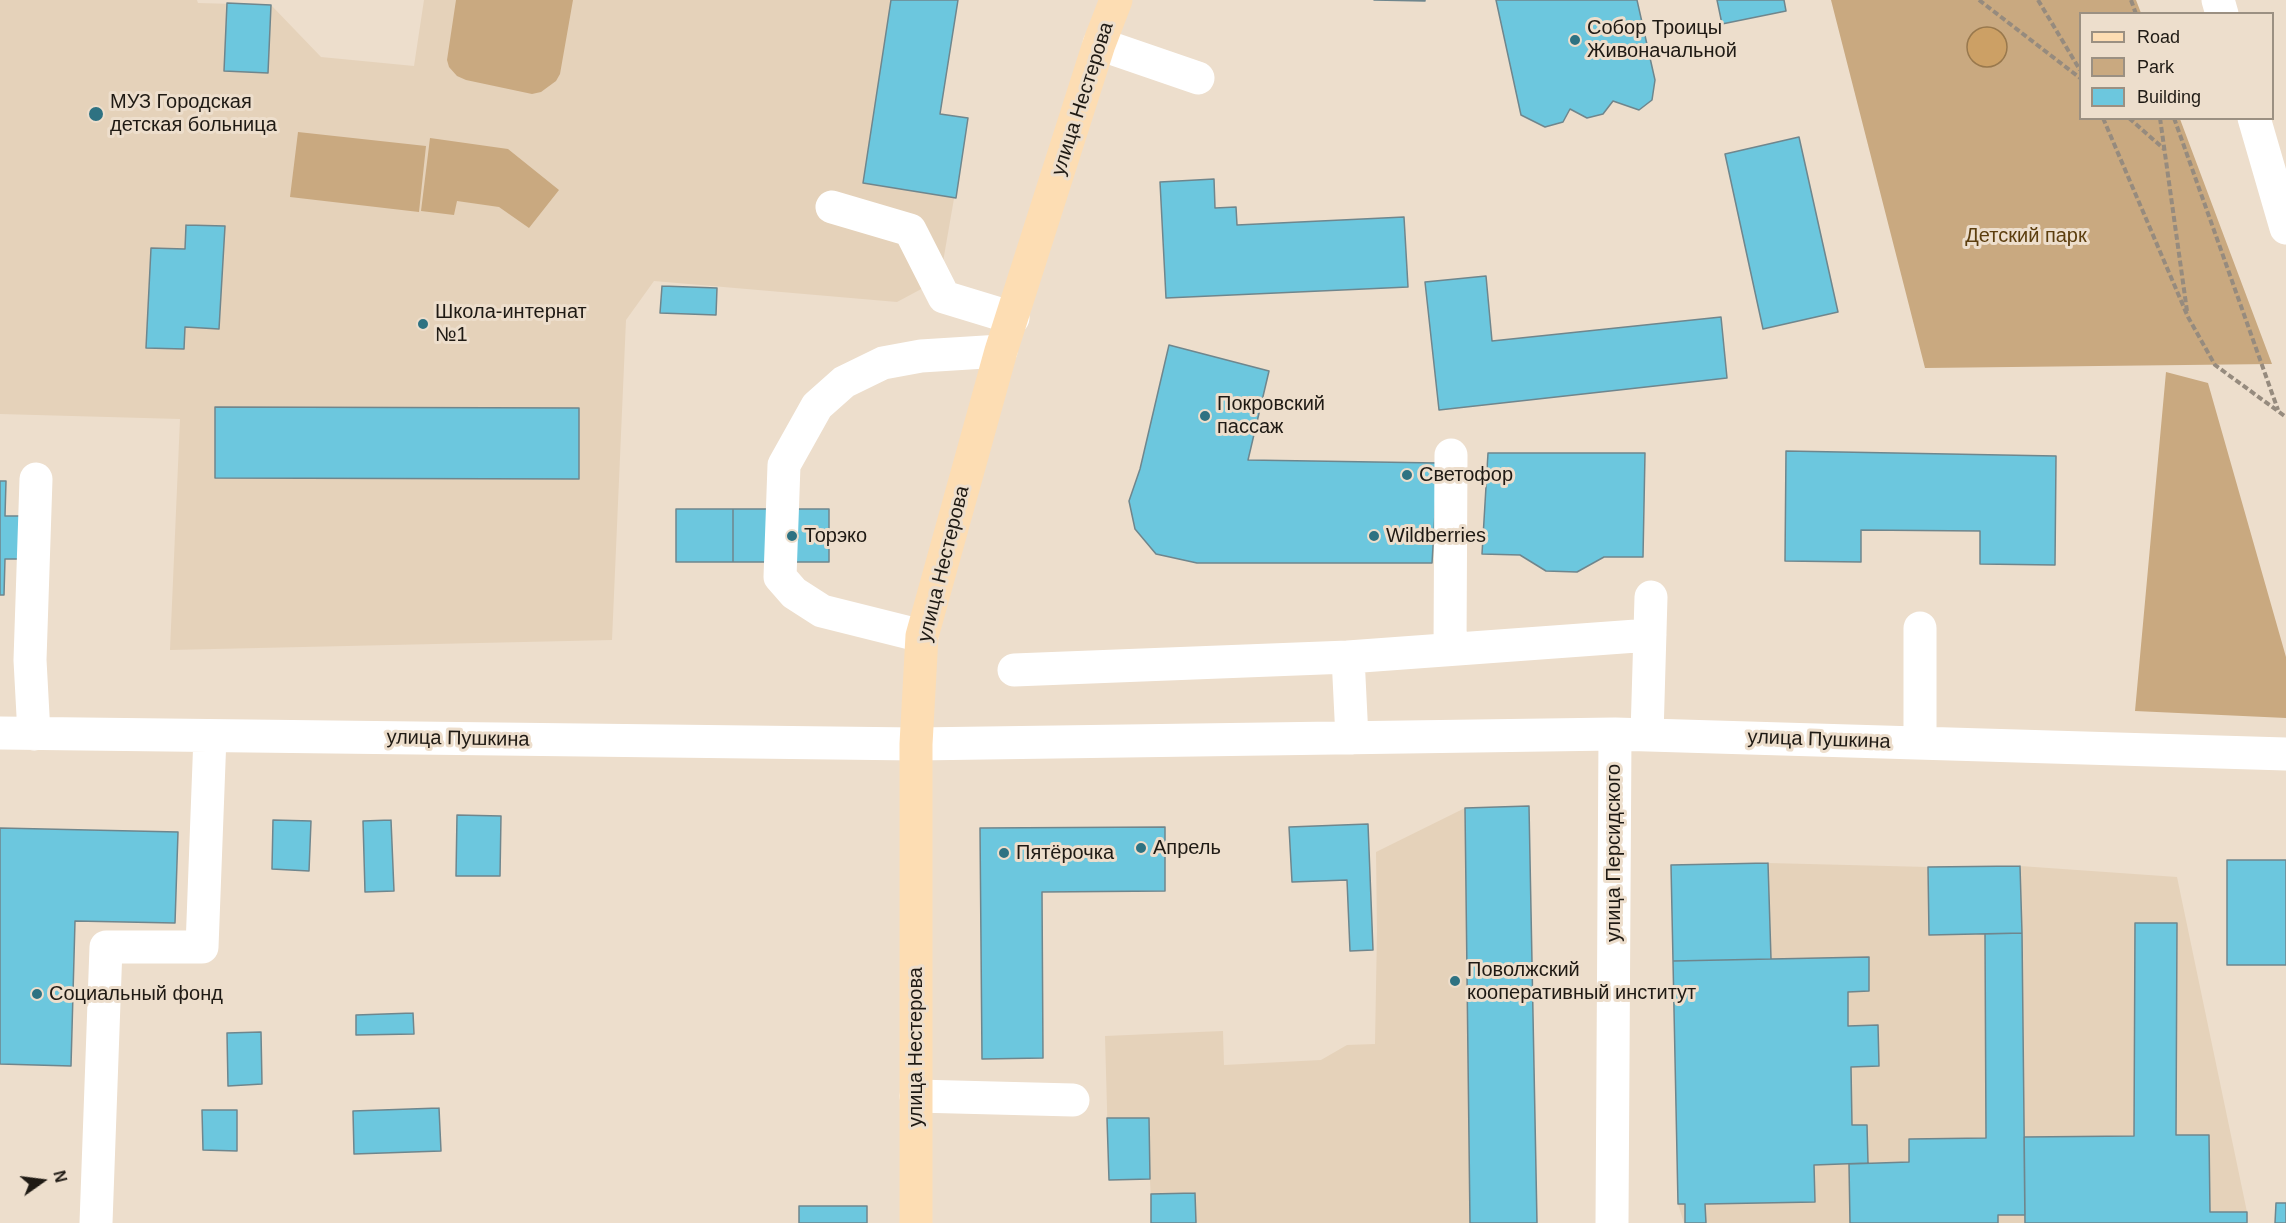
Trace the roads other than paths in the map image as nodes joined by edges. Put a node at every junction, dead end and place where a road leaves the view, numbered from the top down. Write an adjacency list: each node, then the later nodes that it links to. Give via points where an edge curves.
1 (1116, 0): 2 (main road, улица Нестерова)
2 (1099, 44): 3 (street); 8 (main road, улица Нестерова)
3 (1198, 78)
4 (2255, 120): 5 (street)
5 (2276, 155): 7 (street)
6 (832, 207): 8 (street, via 910,230 944,297)
7 (2286, 228)
8 (1013, 318): 9 (main road, улица Нестерова)
9 (1000, 351): 15 (main road, улица Нестерова); 15 (street, via 921,356 883,363 844,382 817,406 784,465 780,577 794,593 822,611)
10 (1451, 455): 16 (street)
11 (36, 478): 20 (street, via 30,660)
12 (1651, 597): 14 (street)
13 (1920, 628): 25 (street)
14 (1650, 634): 16 (street); 22 (street)
15 (922, 636): 26 (main road, улица Нестерова)
16 (1450, 649): 17 (street)
17 (1348, 657): 18 (street); 24 (street)
18 (1014, 670)
19 (0, 733): 20 (street, улица Пушкина)
20 (34, 734): 23 (street, улица Пушкина)
21 (1615, 734): 22 (street, улица Пушкина); 24 (street, улица Пушкина); 32 (street, улица Персидского)
22 (1647, 735): 25 (street, улица Пушкина)
23 (210, 736): 26 (street, улица Пушкина); 30 (street, via 202,947 105,947)
24 (1352, 738): 26 (street, улица Пушкина)
25 (1920, 743): 27 (street, улица Пушкина)
26 (916, 744): 28 (main road, улица Нестерова)
27 (2286, 754)
28 (916, 1096): 29 (street); 31 (main road, улица Нестерова)
29 (1073, 1101)
30 (96, 1223)
31 (916, 1223)
32 (1612, 1223)

